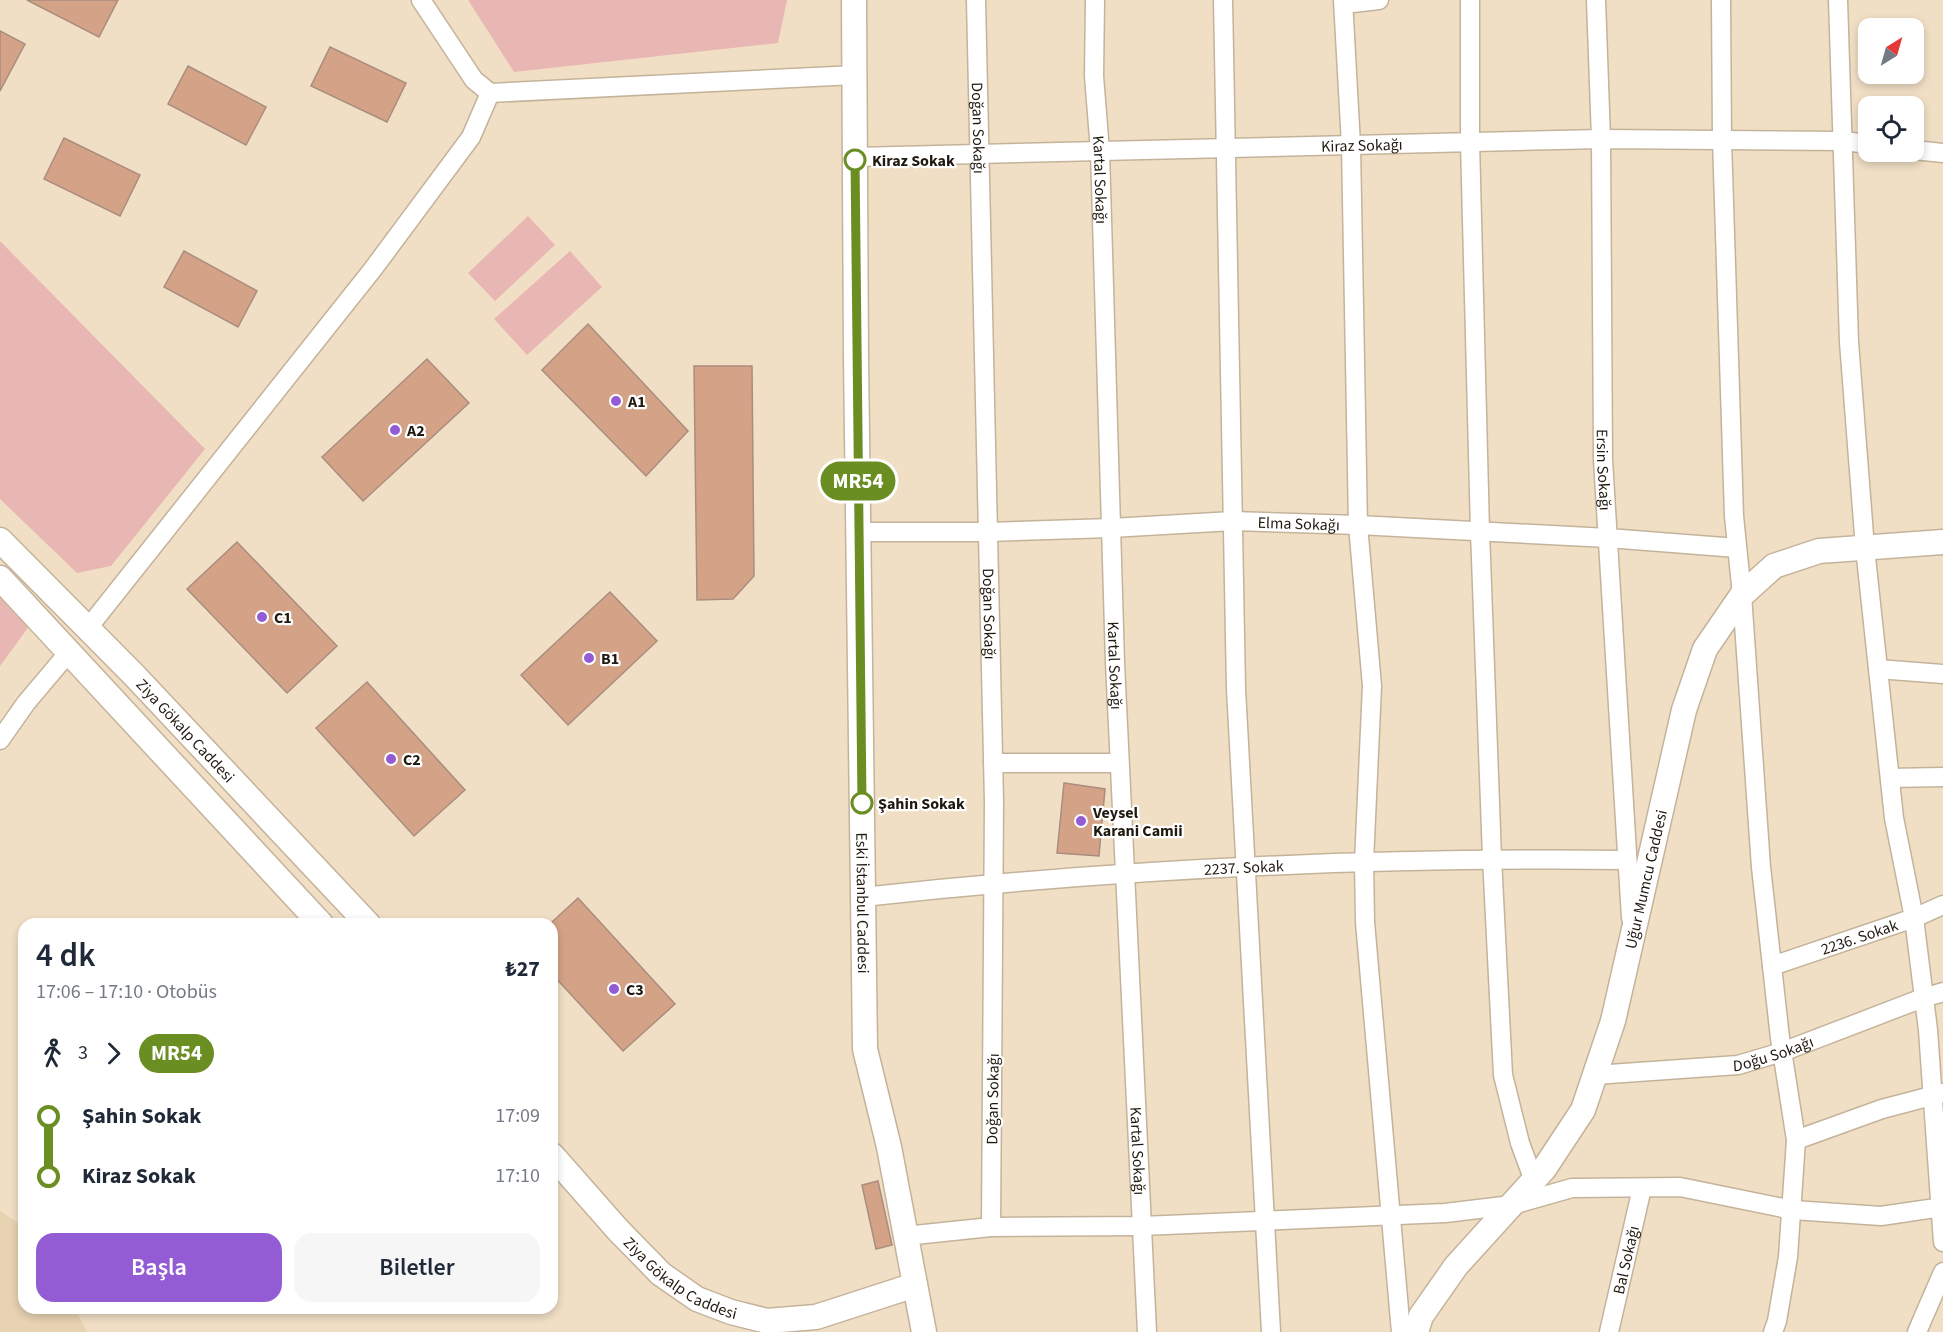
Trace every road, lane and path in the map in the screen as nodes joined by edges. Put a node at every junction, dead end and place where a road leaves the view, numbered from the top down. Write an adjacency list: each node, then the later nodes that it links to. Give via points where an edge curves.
1 (421, 0): 13 (street, via 474,80)
2 (854, 0): 12 (street, Eski İstanbul Caddesi)
3 (976, 0): 24 (street, Doğan Sokağı)
4 (1095, 0): 21 (street, Kartal Sokağı, via 1094,76)
5 (1223, 0): 20 (street)
6 (1379, 0): 11 (street)
7 (1470, 0): 17 (street)
8 (1596, 0): 14 (street, Ersin Sokağı)
9 (1721, 0): 15 (street)
10 (1838, 0): 16 (street)
11 (1343, 2): 19 (street)
12 (855, 75): 13 (street); 25 (street, Eski İstanbul Caddesi)
13 (490, 93): 39 (street, via 471,137 373,269)
14 (1601, 140): 15 (street, Kiraz Sokağı); 17 (street, Kiraz Sokağı); 32 (street, Ersin Sokağı, via 1603,460)
15 (1722, 140): 16 (street, Kiraz Sokağı); 35 (street)
16 (1843, 141): 18 (street, Kiraz Sokağı); 36 (street, via 1849,342)
17 (1470, 142): 19 (street, Kiraz Sokağı); 29 (street)
18 (1858, 143)
19 (1351, 145): 20 (street, Kiraz Sokağı); 27 (street)
20 (1225, 148): 21 (street, Kiraz Sokağı); 26 (street)
21 (1100, 151): 24 (street, Kiraz Sokağı); 28 (street, Kartal Sokağı)
22 (1924, 151): 23 (street)
23 (1943, 153)
24 (979, 154): 25 (street, Kiraz Sokağı); 31 (street, Doğan Sokağı)
25 (855, 157): 30 (street, Eski İstanbul Caddesi)
26 (1233, 521): 27 (street, Elma Sokağı); 28 (street, Elma Sokağı); 51 (street, via 1236,690)
27 (1358, 525): 29 (street, Elma Sokağı); 50 (street, via 1372,686)
28 (1111, 528): 31 (street, Elma Sokağı); 44 (street, Kartal Sokağı)
29 (1480, 531): 32 (street, Elma Sokağı); 48 (street)
30 (858, 532): 31 (street, Elma Sokağı); 54 (street, Eski İstanbul Caddesi)
31 (988, 532): 45 (street, Doğan Sokağı)
32 (1608, 538): 35 (street, Elma Sokağı); 49 (street, Ersin Sokağı)
33 (0, 540): 39 (street, Ziya Gökalp Caddesi)
34 (1943, 542): 36 (street, Uğur Mumcu Caddesi)
35 (1737, 548): 38 (street)
36 (1864, 548): 38 (street, Uğur Mumcu Caddesi, via 1819,551 1774,566); 41 (street)
37 (0, 578): 40 (street, Ziya Gökalp Caddesi)
38 (1742, 595): 59 (street, Uğur Mumcu Caddesi, via 1705,649 1684,710); 60 (street)
39 (88, 628): 40 (street); 57 (street, Ziya Gökalp Caddesi)
40 (69, 652): 43 (street); 56 (street, Ziya Gökalp Caddesi)
41 (1878, 669): 42 (street); 47 (street)
42 (1943, 674)
43 (0, 740)
44 (1119, 763): 45 (street); 52 (street, Kartal Sokağı)
45 (993, 764): 53 (street, Doğan Sokağı)
46 (1943, 777): 47 (street)
47 (1890, 778): 58 (street)
48 (1492, 858): 49 (street, 2237. Sokak); 50 (street, 2237. Sokak); 68 (street, via 1503,1075)
49 (1627, 860): 59 (street, Ersin Sokağı)
50 (1364, 862): 51 (street, 2237. Sokak); 73 (street, via 1365,922)
51 (1246, 867): 52 (street, 2237. Sokak); 74 (street)
52 (1125, 874): 53 (street, 2237. Sokak); 75 (street, Kartal Sokağı)
53 (994, 882): 54 (street, 2237. Sokak); 76 (street, Doğan Sokağı)
54 (863, 897): 77 (street, Eski İstanbul Caddesi, via 865,1049 889,1147)
55 (1943, 905): 58 (street, 2236. Sokak)
56 (315, 918)
57 (362, 918)
58 (1914, 918): 60 (street, 2236. Sokak); 62 (street)
59 (1632, 937): 64 (street, Uğur Mumcu Caddesi, via 1613,1021)
60 (1772, 966): 63 (street)
61 (1943, 992): 62 (street, Doğu Sokağı)
62 (1923, 998): 63 (street, Doğu Sokağı); 65 (street)
63 (1782, 1052): 64 (street, Doğu Sokağı, via 1738,1065); 66 (street)
64 (1595, 1075): 68 (street, Uğur Mumcu Caddesi, via 1583,1110)
65 (1938, 1094): 66 (street, via 1882,1108); 71 (street)
66 (1796, 1140): 72 (street)
67 (558, 1162): 80 (street, Ziya Gökalp Caddesi, via 661,1274 697,1299 731,1312 767,1320 816,1317)
68 (1534, 1181): 70 (street, Uğur Mumcu Caddesi)
69 (1642, 1188): 70 (street, via 1572,1188); 72 (street, via 1680,1187); 86 (street, Bal Sokağı)
70 (1512, 1204): 73 (street); 85 (street, Uğur Mumcu Caddesi, via 1456,1266 1421,1316)
71 (1942, 1208): 72 (street, via 1881,1216); 78 (street)
72 (1792, 1210): 87 (street, via 1788,1257)
73 (1390, 1215): 74 (street); 84 (street)
74 (1266, 1220): 75 (street); 83 (street)
75 (1142, 1226): 76 (street); 82 (street, Kartal Sokağı)
76 (991, 1227): 77 (street)
77 (904, 1236): 80 (street, Eski İstanbul Caddesi)
78 (1943, 1242)
79 (1943, 1272): 88 (street)
80 (915, 1285): 81 (street, Eski İstanbul Caddesi)
81 (924, 1332)
82 (1147, 1332)
83 (1271, 1332)
84 (1401, 1332)
85 (1416, 1332)
86 (1609, 1332)
87 (1773, 1332)
88 (1917, 1332)

